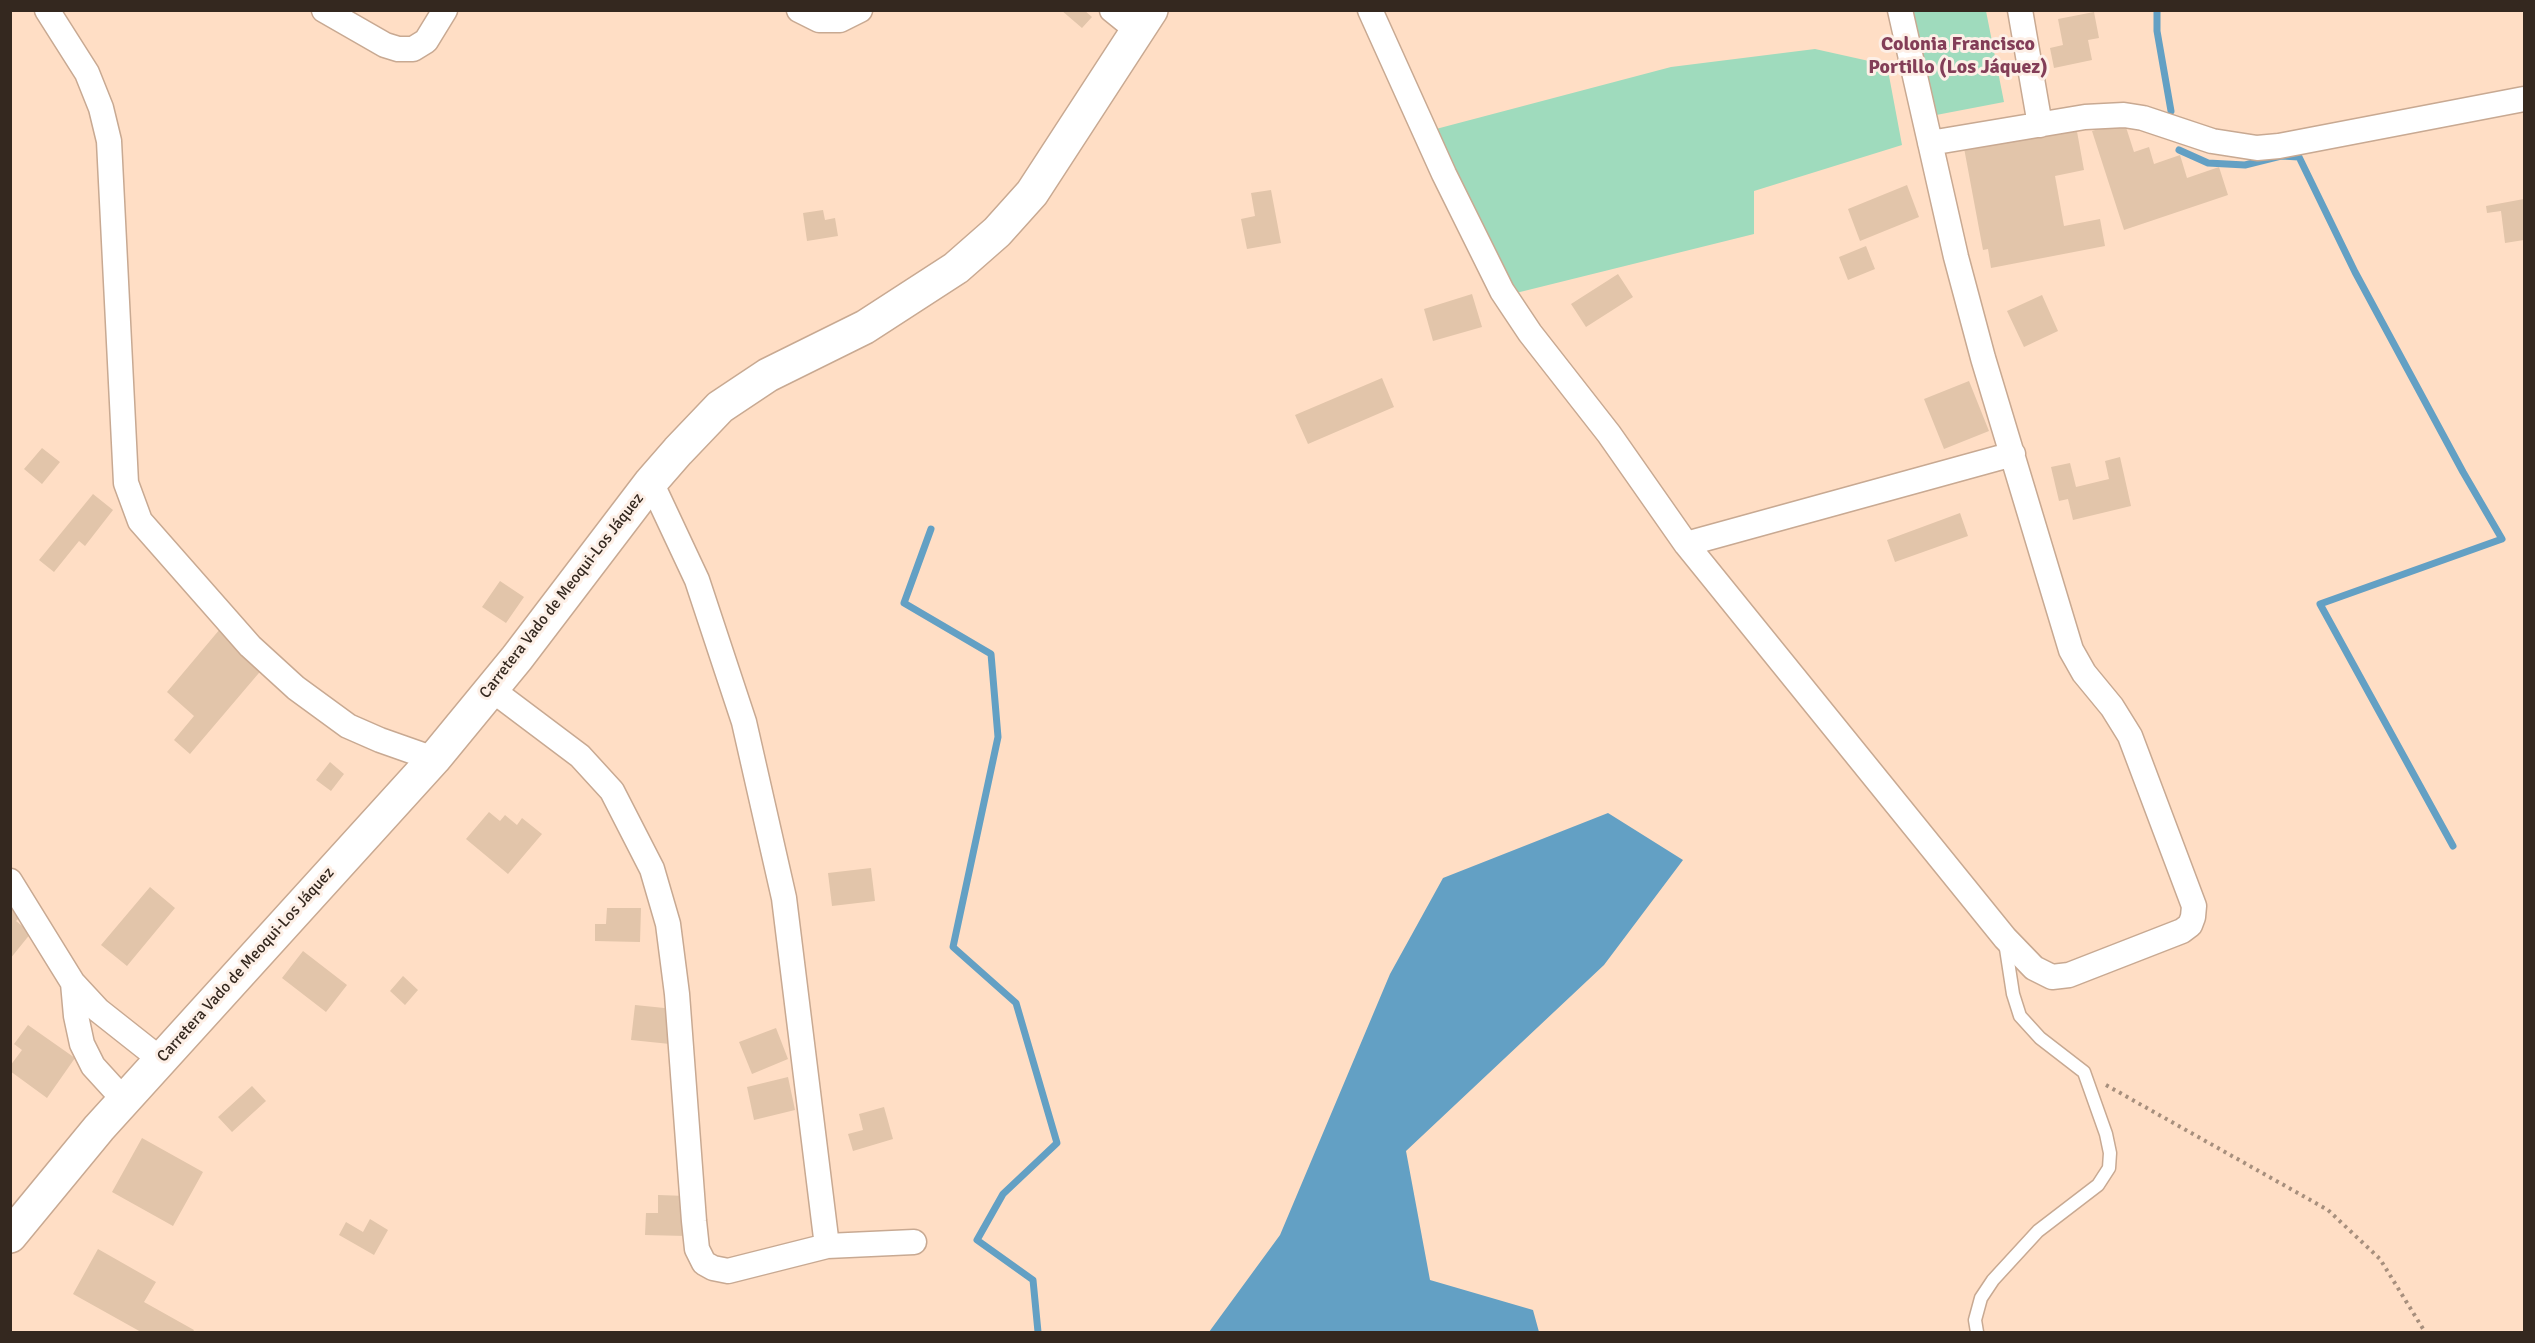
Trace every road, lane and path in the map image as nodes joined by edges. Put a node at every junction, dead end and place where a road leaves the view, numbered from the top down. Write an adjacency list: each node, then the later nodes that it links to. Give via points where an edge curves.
1 (47, 10): 18 (street, via 87,73 109,141 126,483 140,521 250,646 296,688 348,726)
2 (324, 10): 3 (street, via 385,45 413,49 433,32)
3 (445, 10)
4 (799, 10): 5 (street, via 819,20 840,20)
5 (860, 10)
6 (1112, 10): 10 (street)
7 (1370, 10): 16 (street, via 1502,291)
8 (1900, 10): 13 (street)
9 (2020, 10): 12 (street)
10 (1144, 21): 15 (street, Carretera Vado de Meoqui-Los Jáquez, via 1032,193 997,232 956,268 865,327 768,375 720,407)
11 (2524, 99): 12 (street, via 2257,148 2212,141 2124,115)
12 (2040, 124): 13 (street)
13 (1930, 143): 14 (street, via 1956,257)
14 (2013, 454): 16 (street); 20 (street, via 2071,650 2130,736 2194,906 2193,917 2182,931 2068,975 2052,977 2034,968)
15 (651, 482): 17 (street, Carretera Vado de Meoqui-Los Jáquez); 27 (street, via 697,580 744,722 784,898)
16 (1686, 543): 20 (street)
17 (491, 688): 18 (street, Carretera Vado de Meoqui-Los Jáquez); 27 (street, via 580,756 612,791 652,869 668,924 695,1231 704,1263 728,1271)
18 (434, 759): 22 (street, Carretera Vado de Meoqui-Los Jáquez)
19 (10, 881): 21 (street)
20 (2005, 938): 23 (lane, via 2019,1016)
21 (73, 983): 22 (street, via 98,1010); 24 (street, via 82,1044 93,1066)
22 (160, 1059): 24 (street, Carretera Vado de Meoqui-Los Jáquez)
23 (2084, 1072): 28 (lane, via 2106,1134 2109,1168 2098,1185 2038,1231 1993,1280 1981,1298 1975,1320); 29 (path, via 2328,1210 2380,1259)
24 (124, 1100): 25 (street, Carretera Vado de Meoqui-Los Jáquez)
25 (10, 1236)
26 (914, 1242): 27 (street)
27 (827, 1246)
28 (1977, 1332)
29 (2425, 1332)

